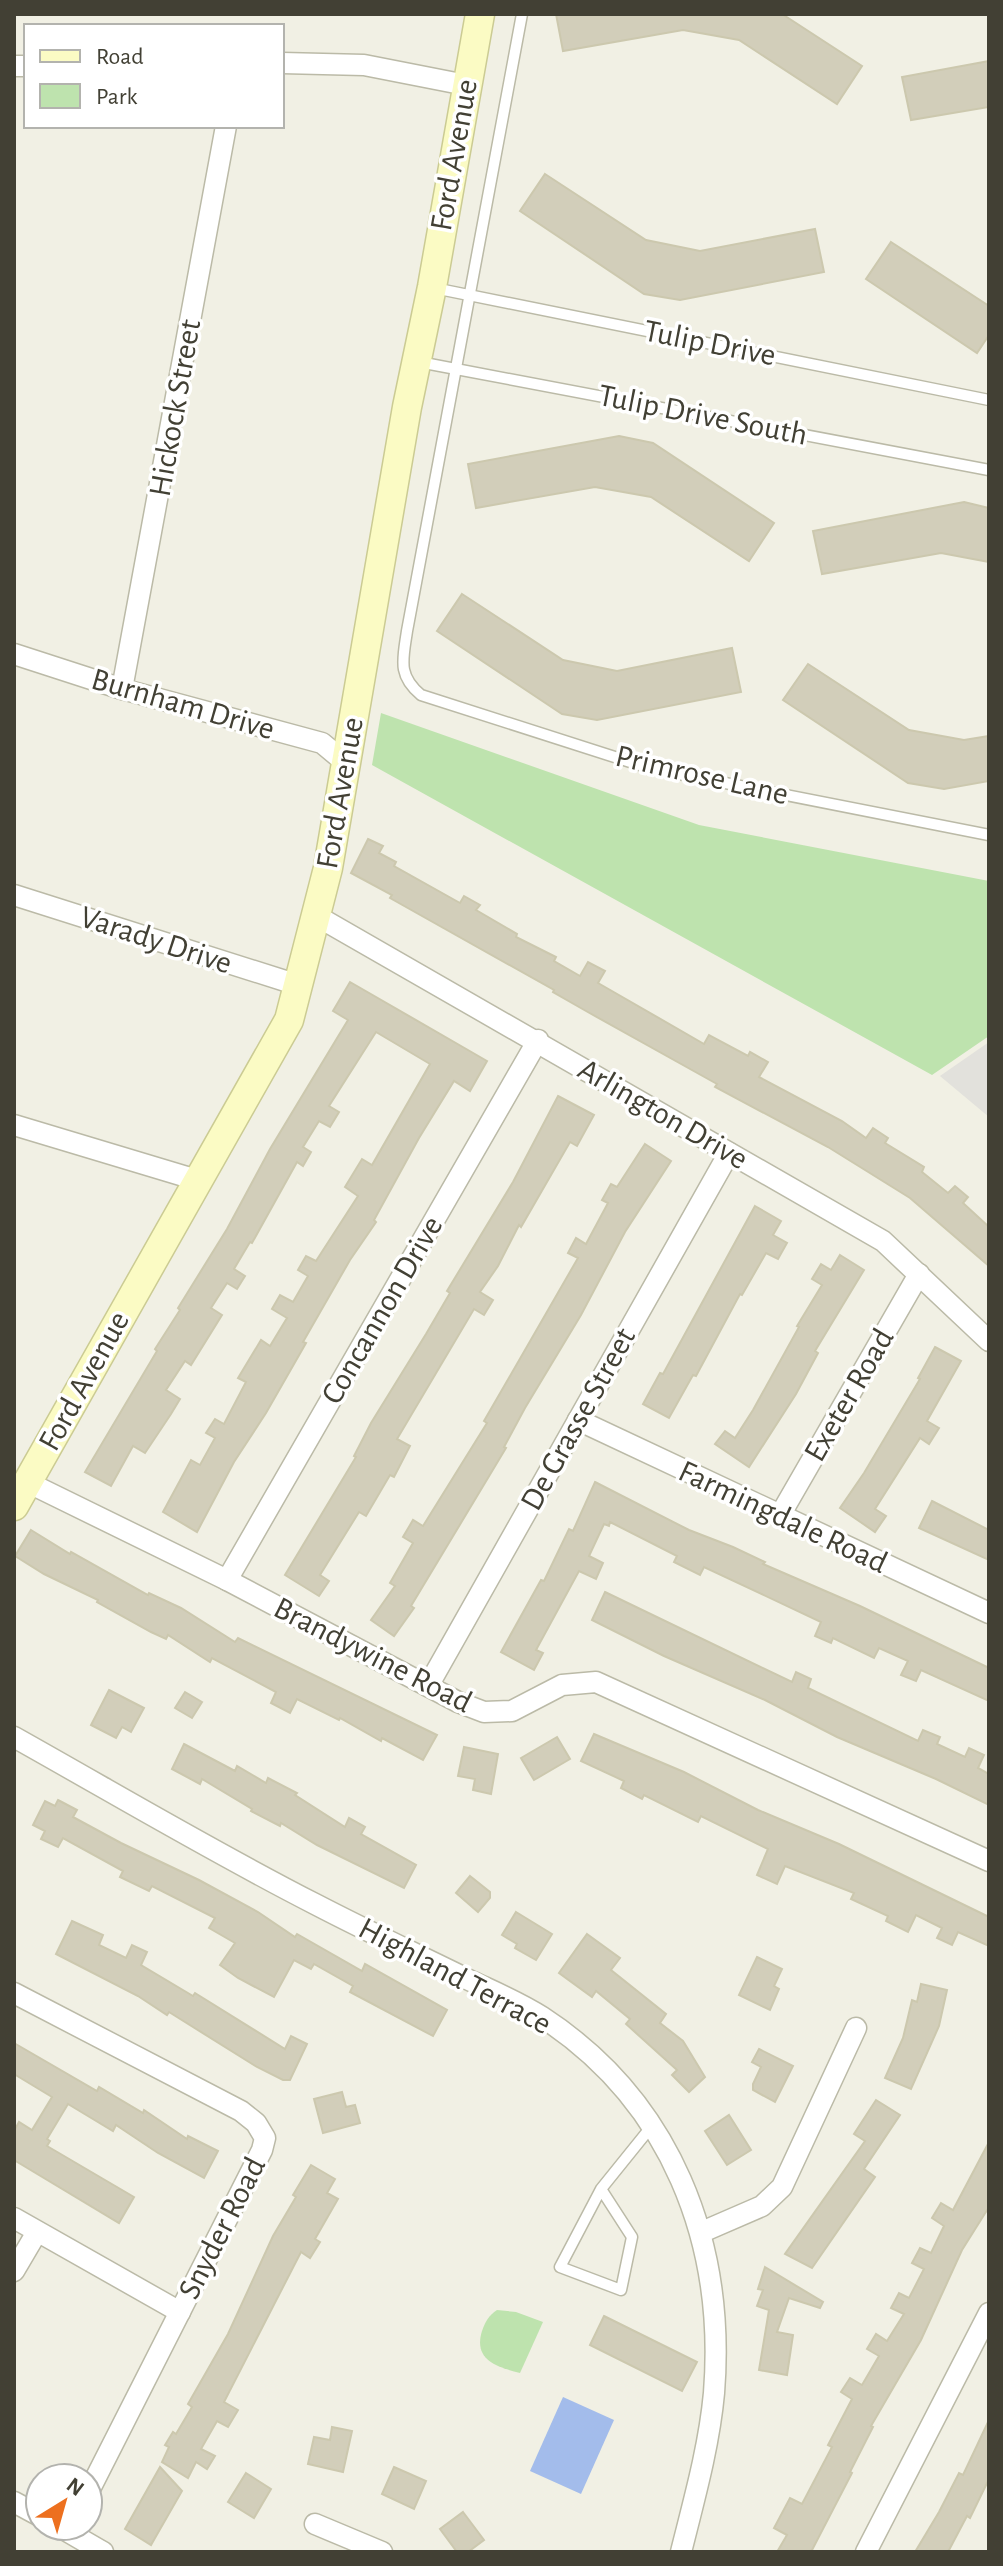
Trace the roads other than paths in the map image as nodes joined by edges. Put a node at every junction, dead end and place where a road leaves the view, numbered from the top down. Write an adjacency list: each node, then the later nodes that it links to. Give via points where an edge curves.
1 (480, 14): 4 (street, Ford Avenue)
2 (522, 14): 7 (lane)
3 (284, 63): 4 (street, via 364,65)
4 (466, 85): 6 (street, Ford Avenue)
5 (226, 128): 13 (street, Hickock Street)
6 (432, 287): 7 (lane, Tulip Drive); 8 (street, Ford Avenue)
7 (469, 295): 9 (lane); 10 (lane, Tulip Drive)
8 (417, 362): 9 (lane, Tulip Drive South); 14 (street, Ford Avenue)
9 (457, 368): 11 (lane, Tulip Drive South); 15 (lane, Primrose Lane, via 402,664 407,684 421,695 649,768)
10 (989, 400)
11 (989, 470)
12 (14, 654): 13 (street, Burnham Drive)
13 (122, 689): 14 (street, Burnham Drive, via 322,743)
14 (346, 763): 17 (street, Ford Avenue)
15 (989, 835)
16 (14, 895): 18 (street, Varady Drive)
17 (315, 915): 18 (street, Ford Avenue); 19 (street, Arlington Drive)
18 (298, 985): 22 (street, Ford Avenue, via 289,1020)
19 (538, 1040): 21 (street, Arlington Drive); 28 (street, Concannon Drive)
20 (14, 1125): 22 (street)
21 (729, 1153): 23 (street, Arlington Drive, via 883,1241); 25 (street, De Grasse Street)
22 (197, 1180): 26 (street, Ford Avenue)
23 (919, 1274): 24 (street, Arlington Drive); 27 (street, Exeter Road)
24 (989, 1341)
25 (578, 1420): 27 (street, Farmingdale Road); 30 (street, De Grasse Street)
26 (21, 1494): 28 (street, Brandywine Road)
27 (779, 1517): 29 (street, Farmingdale Road)
28 (227, 1580): 30 (street, Brandywine Road)
29 (989, 1613)
30 (428, 1686): 32 (street, Brandywine Road, via 484,1712 512,1711 562,1685 596,1682)
31 (14, 1737): 35 (street, Highland Terrace, via 314,1904 541,2017 593,2059)
32 (989, 1861)
33 (14, 1993): 41 (street, Snyder Road, via 241,2111 265,2138)
34 (856, 2028): 39 (street, via 782,2187 762,2206)
35 (651, 2127): 36 (lane); 39 (street, Highland Terrace, via 666,2146)
36 (601, 2189): 36 (lane, via 560,2267 621,2290 632,2237)
37 (14, 2218): 38 (street)
38 (37, 2232): 40 (street); 41 (street)
39 (702, 2232): 46 (street, Highland Terrace, via 714,2314 714,2393)
40 (14, 2271)
41 (180, 2312): 43 (street, Snyder Road)
42 (989, 2313): 47 (street)
43 (104, 2462)
44 (315, 2524): 45 (street)
45 (382, 2552)
46 (681, 2552)
47 (866, 2552)

